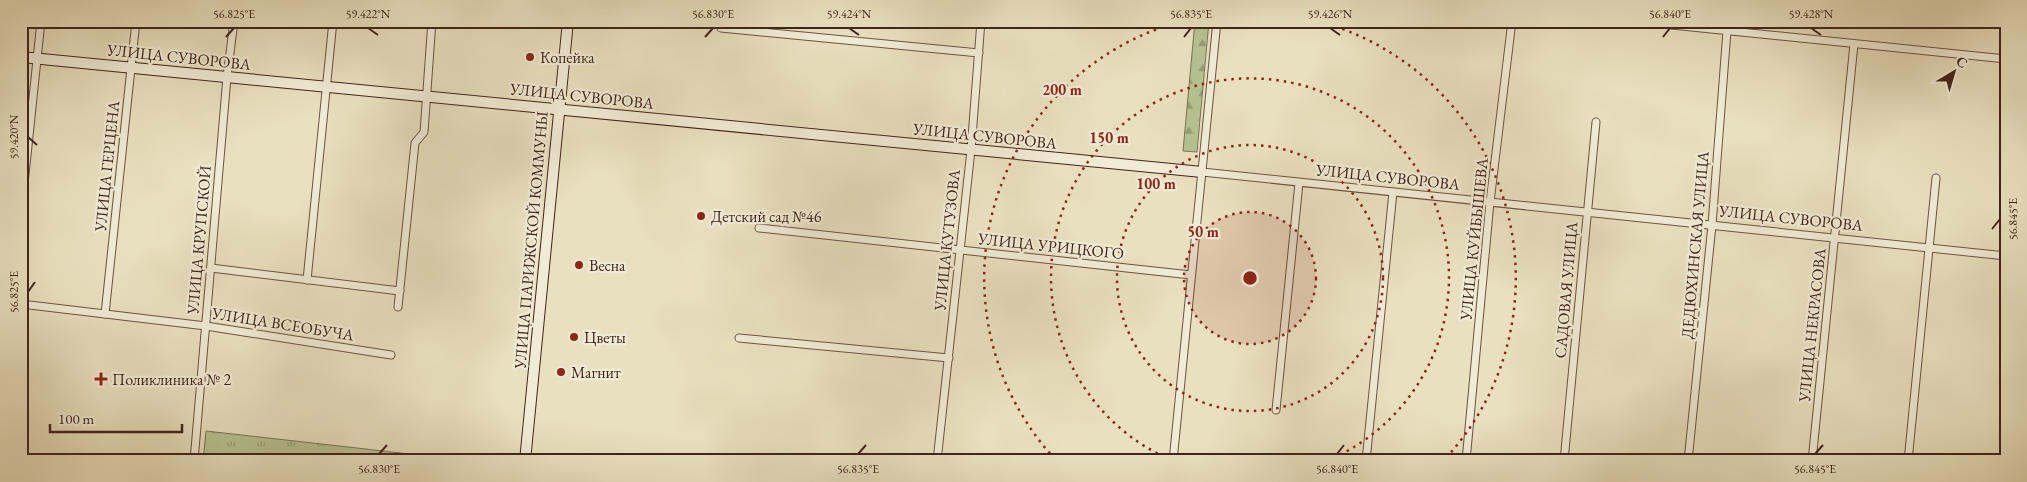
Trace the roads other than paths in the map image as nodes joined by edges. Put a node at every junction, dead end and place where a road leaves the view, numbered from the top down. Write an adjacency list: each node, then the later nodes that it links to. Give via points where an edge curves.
1 (41, 21): 16 (street)
2 (136, 21): 18 (street, УЛИЦА ГЕРЦЕНА)
3 (234, 21): 19 (street, УЛИЦА КРУПСКОЙ)
4 (333, 21): 20 (street)
5 (432, 21): 21 (street)
6 (568, 21): 22 (street, УЛИЦА ПАРИЖСКОЙ КОММУНЫ)
7 (981, 21): 14 (street, УЛИЦА КУТУЗОВА)
8 (1217, 21): 25 (street)
9 (1512, 21): 29 (street, УЛИЦА КУЙБЫШЕВА)
10 (1632, 21): 12 (street)
11 (721, 28): 14 (street)
12 (1727, 31): 13 (street); 32 (street, ДЕДЮХИНСКАЯ УЛИЦА)
13 (1854, 44): 17 (street); 34 (street, УЛИЦА НЕКРАСОВА)
14 (979, 53): 24 (street, УЛИЦА КУТУЗОВА)
15 (21, 57): 16 (street, УЛИЦА СУВОРОВА)
16 (38, 58): 18 (street, УЛИЦА СУВОРОВА); 31 (street)
17 (2006, 59)
18 (132, 67): 19 (street, УЛИЦА СУВОРОВА); 44 (street, УЛИЦА ГЕРЦЕНА)
19 (227, 77): 20 (street, УЛИЦА СУВОРОВА); 38 (street, УЛИЦА КРУПСКОЙ)
20 (326, 86): 21 (street, УЛИЦА СУВОРОВА); 40 (street)
21 (426, 96): 22 (street, УЛИЦА СУВОРОВА); 41 (street, via 424,132 415,143)
22 (558, 109): 24 (street, УЛИЦА СУВОРОВА); 50 (street, УЛИЦА ПАРИЖСКОЙ КОММУНЫ)
23 (1596, 122): 30 (street, САДОВАЯ УЛИЦА)
24 (970, 150): 25 (street, УЛИЦА СУВОРОВА); 36 (street, УЛИЦА КУТУЗОВА)
25 (1202, 172): 27 (street, УЛИЦА СУВОРОВА); 39 (street)
26 (1936, 178): 35 (street)
27 (1299, 183): 28 (street, УЛИЦА СУВОРОВА); 49 (street)
28 (1393, 192): 29 (street, УЛИЦА СУВОРОВА); 55 (street)
29 (1490, 202): 30 (street, УЛИЦА СУВОРОВА); 56 (street, УЛИЦА КУЙБЫШЕВА)
30 (1587, 212): 32 (street, УЛИЦА СУВОРОВА); 57 (street, САДОВАЯ УЛИЦА)
31 (21, 213)
32 (1712, 225): 34 (street, УЛИЦА СУВОРОВА); 58 (street, ДЕДЮХИНСКАЯ УЛИЦА)
33 (759, 228): 36 (street, УЛИЦА УРИЦКОГО)
34 (1835, 238): 35 (street, УЛИЦА СУВОРОВА); 59 (street, УЛИЦА НЕКРАСОВА)
35 (1929, 248): 37 (street, УЛИЦА СУВОРОВА); 60 (street)
36 (960, 250): 39 (street, УЛИЦА УРИЦКОГО); 48 (street, УЛИЦА КУТУЗОВА)
37 (2006, 256)
38 (212, 268): 40 (street); 45 (street, УЛИЦА КРУПСКОЙ)
39 (1191, 275): 54 (street)
40 (307, 280): 41 (street)
41 (400, 292): 43 (street)
42 (21, 304): 44 (street, УЛИЦА ВСЕОБУЧА)
43 (398, 306)
44 (105, 314): 45 (street, УЛИЦА ВСЕОБУЧА)
45 (206, 326): 47 (street, УЛИЦА ВСЕОБУЧА); 51 (street, УЛИЦА КРУПСКОЙ)
46 (739, 338): 48 (street)
47 (392, 355)
48 (949, 358): 53 (street, УЛИЦА КУТУЗОВА)
49 (1276, 410)
50 (525, 460): 52 (street)
51 (194, 461)
52 (544, 461)
53 (937, 461)
54 (1173, 461)
55 (1366, 461)
56 (1466, 461)
57 (1564, 461)
58 (1688, 461)
59 (1812, 461)
60 (1908, 461)

